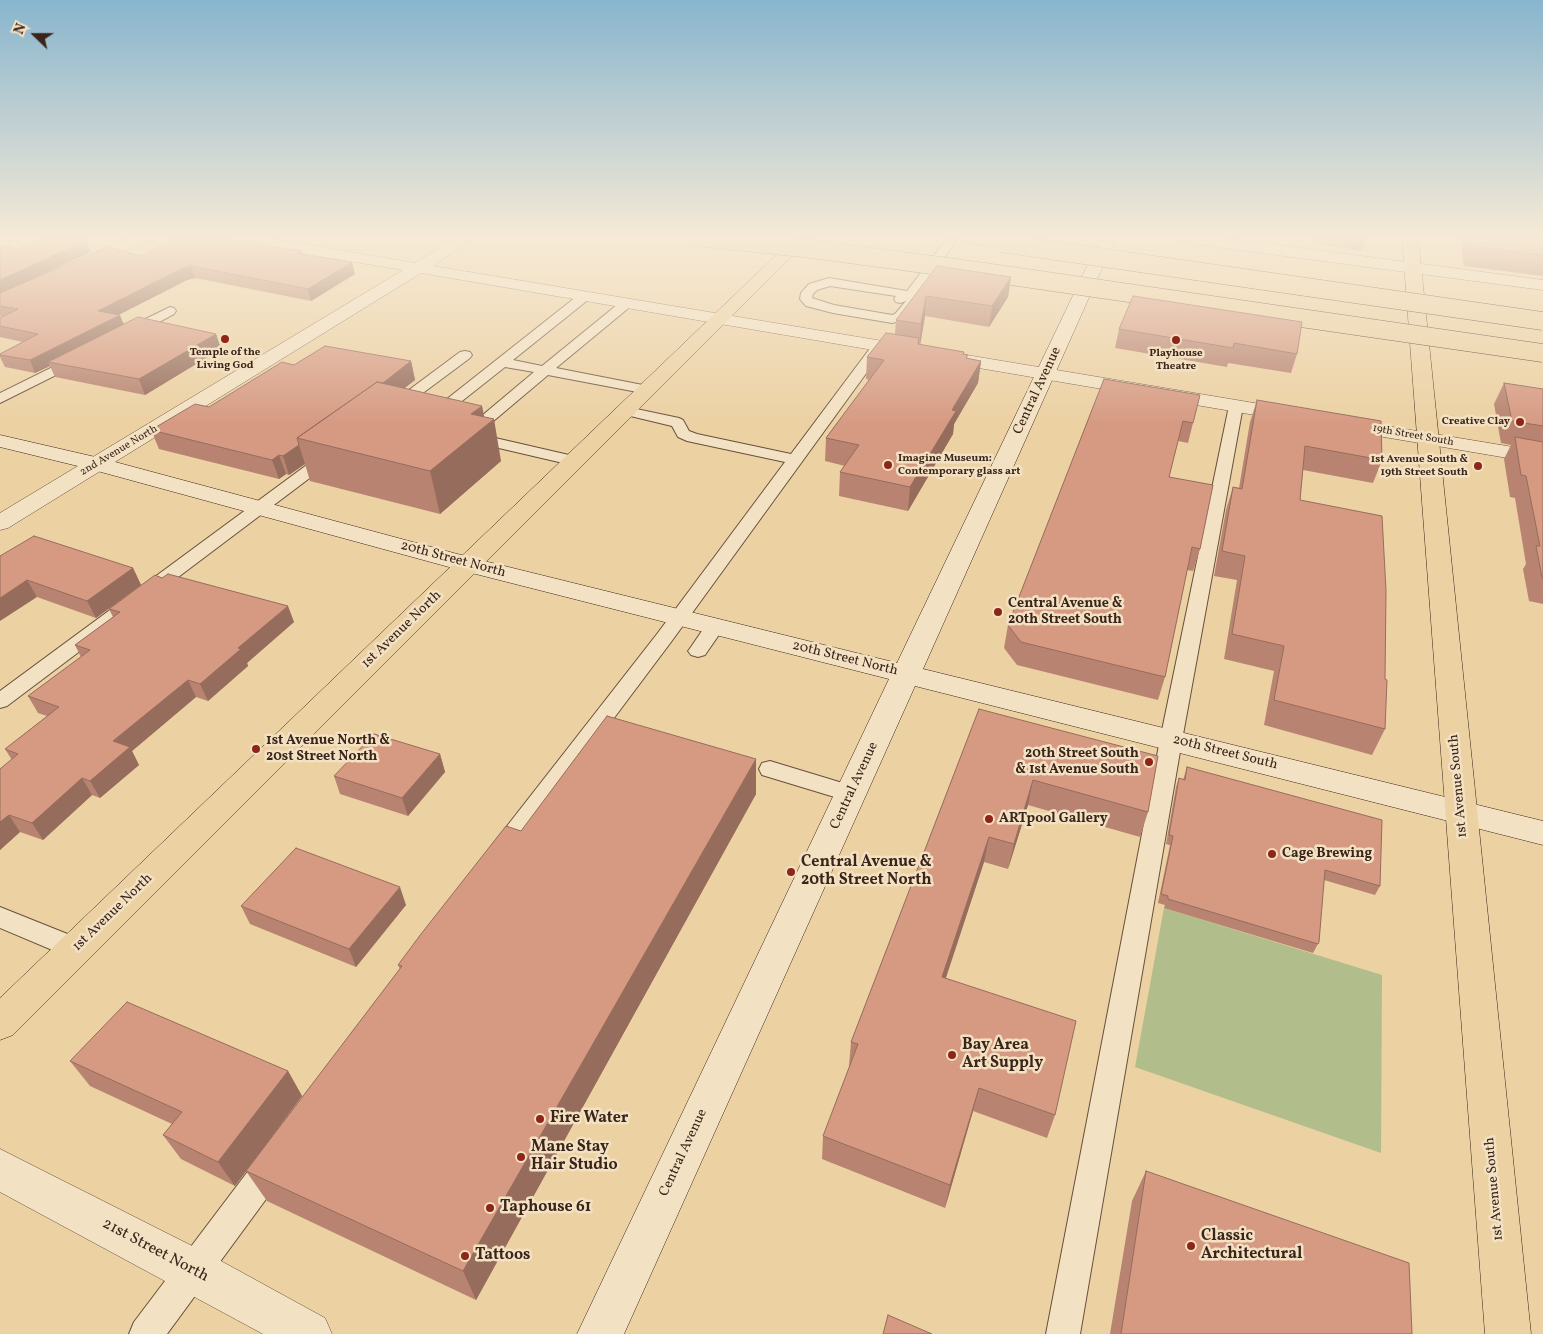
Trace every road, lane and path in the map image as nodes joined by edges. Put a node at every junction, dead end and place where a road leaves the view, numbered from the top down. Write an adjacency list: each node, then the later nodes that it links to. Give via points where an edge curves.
1 (367, 299): 36 (street, 2nd Avenue North)
2 (581, 299): 21 (lane)
3 (605, 299): 11 (street, 19th Street South)
4 (741, 299): 13 (main road, 1st Avenue North)
5 (806, 299): 14 (lane, via 815,304)
6 (914, 299): 14 (lane, via 900,317)
7 (1081, 299): 23 (street, Central Avenue)
8 (1172, 299): 18 (main road, bridge)
9 (1392, 299): 15 (main road, bridge)
10 (1416, 299): 30 (main road, 1st Avenue South)
11 (627, 303): 13 (street, 19th Street South); 22 (lane)
12 (170, 311): 16 (lane)
13 (721, 319): 17 (street, 19th Street South); 24 (main road, 1st Avenue North)
14 (892, 319): 17 (lane)
15 (1543, 321)
16 (119, 338)
17 (876, 345): 23 (street, 19th Street South); 34 (lane)
18 (1543, 353)
19 (85, 355): 25 (lane)
20 (466, 355): 28 (lane)
21 (501, 362): 22 (lane); 29 (lane, via 422,426)
22 (546, 371): 24 (lane); 29 (lane)
23 (1046, 374): 26 (street, 19th Street South); 43 (street, Central Avenue)
24 (648, 390): 27 (main road, 1st Avenue North)
25 (0, 399)
26 (1236, 406): 30 (street, 19th Street South); 45 (lane)
27 (627, 411): 34 (lane, via 674,421 683,434 692,438); 35 (main road, 1st Avenue North)
28 (379, 419)
29 (466, 436): 35 (lane)
30 (1428, 439): 33 (street, 19th Street South); 48 (main road, 1st Avenue South)
31 (0, 441): 36 (street, 20th Street North)
32 (339, 449): 37 (lane)
33 (1543, 458)
34 (796, 460): 40 (lane)
35 (576, 461): 39 (main road, 1st Avenue North)
36 (96, 464): 37 (street, 20th Street North); 38 (street, 2nd Avenue North)
37 (259, 508): 39 (street, 20th Street North); 44 (lane)
38 (0, 523)
39 (469, 565): 40 (street, 20th Street North); 52 (main road, 1st Avenue North)
40 (680, 617): 41 (street, 20th Street North); 50 (lane, via 520,823)
41 (715, 626): 42 (lane); 43 (street, 20th Street North)
42 (698, 651)
43 (906, 674): 45 (street, 20th Street South); 47 (street, Central Avenue)
44 (0, 701)
45 (1171, 740): 48 (street, 20th Street South); 60 (lane)
46 (770, 769): 47 (lane)
47 (851, 794): 59 (street, Central Avenue)
48 (1461, 812): 49 (street, 20th Street South); 61 (main road, 1st Avenue South)
49 (1543, 833)
50 (486, 872)
51 (0, 917): 52 (lane)
52 (76, 949): 53 (main road, 1st Avenue North)
53 (0, 1023)
54 (287, 1145): 56 (lane)
55 (0, 1170): 56 (street, 21st Street North)
56 (194, 1270): 57 (lane); 58 (street, 21st Street North)
57 (146, 1334)
58 (309, 1334)
59 (600, 1334)
60 (1063, 1334)
61 (1508, 1334)

